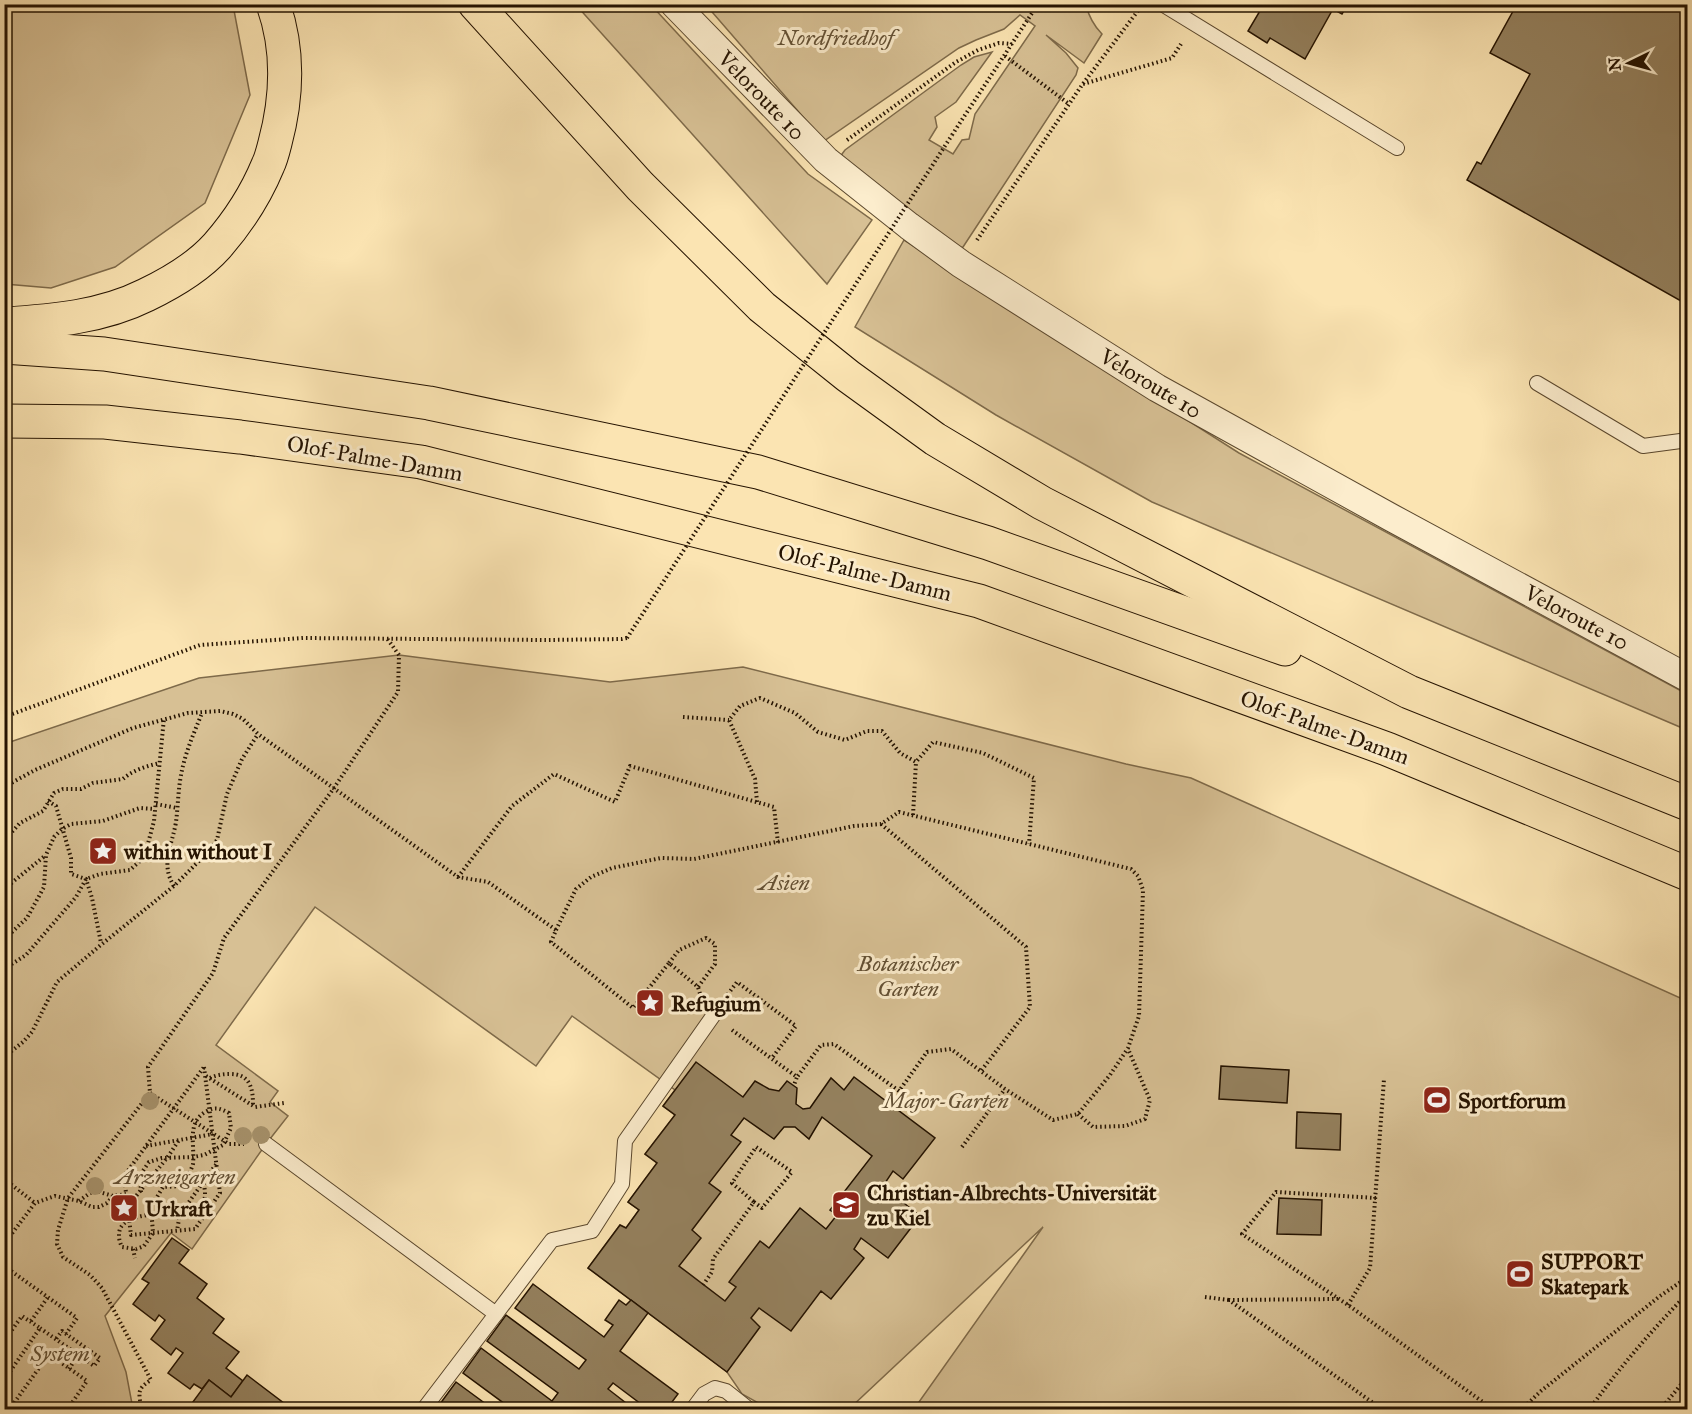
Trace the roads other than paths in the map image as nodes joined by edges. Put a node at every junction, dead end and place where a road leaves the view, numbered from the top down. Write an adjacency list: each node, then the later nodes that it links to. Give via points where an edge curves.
1 (273, 4): 6 (highway, via 285,72 281,120 269,164 243,212 216,247 180,277 106,311 52,321)
2 (475, 4): 14 (highway, via 640,186 762,307 848,376 935,440 1042,503)
3 (674, 4): 13 (street, Veloroute 10, via 826,160 961,264 1157,388)
4 (1162, 4): 5 (lane)
5 (1396, 148)
6 (4, 324)
7 (4, 347): 14 (highway, via 104,354 429,403 758,472 988,543)
8 (1538, 383): 12 (lane, via 1643,446)
9 (4, 411): 11 (highway)
10 (4, 421): 11 (highway, Olof-Palme-Damm)
11 (105, 422): 16 (highway, Olof-Palme-Damm, via 421,462 979,601 1387,749)
12 (1688, 440)
13 (1688, 678)
14 (1408, 692): 15 (highway)
15 (1688, 804)
16 (1688, 874)
17 (713, 1016): 19 (lane, via 625,1141 622,1184 592,1231 552,1240)
18 (266, 1144): 19 (lane)
19 (496, 1314): 20 (lane)
20 (423, 1410)
21 (692, 1410): 22 (lane, via 704,1394 715,1388 726,1391)
22 (750, 1410)

